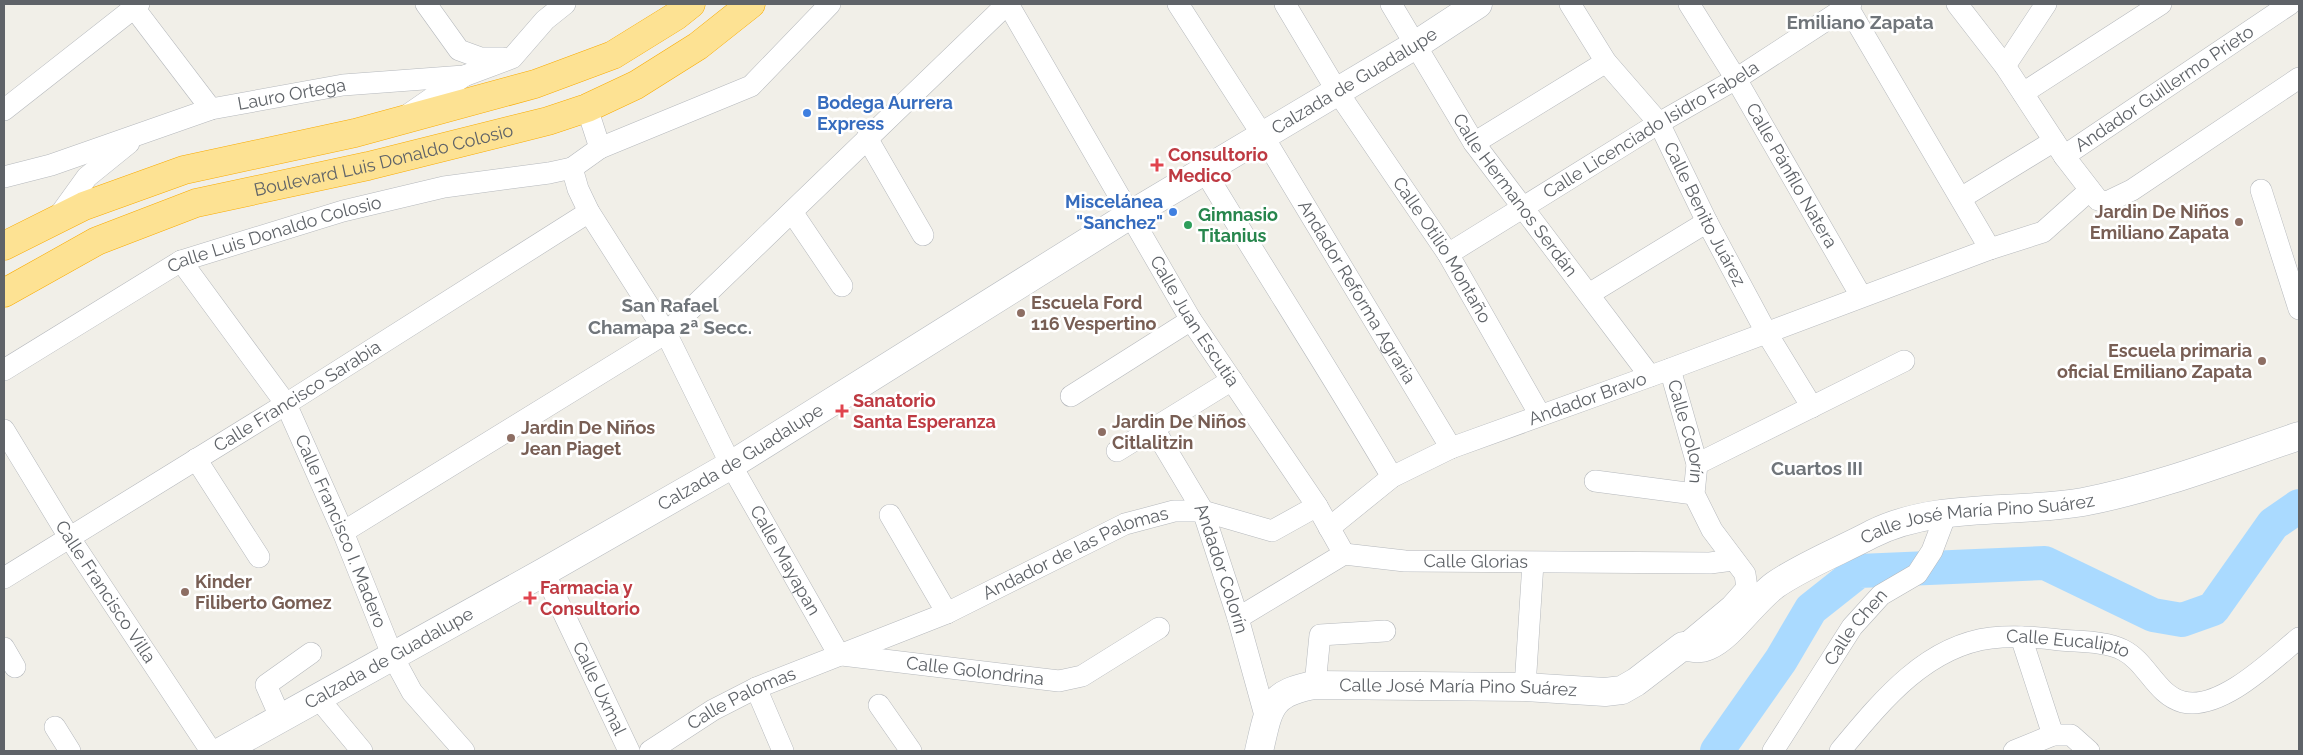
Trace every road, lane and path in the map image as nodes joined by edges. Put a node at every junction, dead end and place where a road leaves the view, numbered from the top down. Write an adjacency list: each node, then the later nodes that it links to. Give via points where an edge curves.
1 (426, 4): 20 (street, via 459,50 481,58)
2 (566, 4): 20 (street, Lauro Ortega, via 545,20)
3 (691, 4): 31 (highway, Boulevard Luis Donaldo Colosio, via 613,56 535,84)
4 (751, 4): 29 (highway, Boulevard Luis Donaldo Colosio, via 698,46 636,85)
5 (830, 4): 37 (street, via 751,86)
6 (1007, 4): 35 (street); 48 (street, Calle Juan Escutia)
7 (1178, 4): 34 (street, Andador Reforma Agraria)
8 (1285, 4): 26 (street, Calle Otilio Montaño)
9 (1391, 4): 19 (street, Calle Hermanos Serdán)
10 (1478, 4): 19 (street, Calzada de Guadalupe)
11 (1570, 4): 21 (street, Calle Benito Juárez)
12 (1689, 4): 24 (street, Calle Pánfilo Natera)
13 (1848, 4): 24 (street, Calle Licenciado Isidro Fabela); 44 (street)
14 (1957, 4): 22 (street)
15 (2046, 4): 22 (street)
16 (2161, 4): 27 (street)
17 (2290, 4): 38 (street, Andador Guillermo Prieto)
18 (135, 5): 28 (street); 30 (street)
19 (1417, 44): 26 (street, Calzada de Guadalupe); 36 (street, Calle Hermanos Serdán)
20 (512, 58): 23 (street, Lauro Ortega)
21 (1606, 62): 32 (street, Calle Benito Juárez); 36 (street)
22 (2005, 66): 27 (street)
23 (464, 76): 30 (street, Lauro Ortega, via 343,85); 31 (street)
24 (1736, 79): 32 (street, Calle Licenciado Isidro Fabela); 59 (street, Calle Pánfilo Natera)
25 (2298, 84): 42 (street, via 2132,190 2107,202 2098,200)
26 (1337, 91): 34 (street, Calzada de Guadalupe); 54 (street, Calle Otilio Montaño)
27 (2023, 93): 38 (street)
28 (4, 108)
29 (587, 108): 37 (street); 57 (highway, Boulevard Luis Donaldo Colosio, via 548,121 368,166 196,202 97,241)
30 (211, 109): 33 (street, Lauro Ortega)
31 (400, 120): 49 (highway, Boulevard Luis Donaldo Colosio, via 355,133 184,170 84,206)
32 (1659, 123): 45 (street, Calle Licenciado Isidro Fabela); 50 (street, Calle Benito Juárez)
33 (141, 133): 41 (street, Lauro Ortega, via 51,165); 49 (street, via 87,177)
34 (1263, 136): 40 (street, Calzada de Guadalupe); 75 (street, Andador Reforma Agraria)
35 (867, 138): 47 (street); 51 (street)
36 (1474, 143): 45 (street, Calle Hermanos Serdán)
37 (600, 148): 39 (street)
38 (2059, 148): 42 (street); 44 (street, Andador Guillermo Prieto)
39 (572, 168): 46 (street, Calle Mayapan); 55 (street, Calle Luis Donaldo Colosio, via 444,187 343,211)
40 (1204, 170): 48 (street, Calzada de Guadalupe); 80 (street)
41 (4, 177)
42 (2090, 190): 53 (street, Andador Bravo, via 2043,232)
43 (2261, 190): 60 (street)
44 (1961, 198): 53 (street)
45 (1524, 208): 54 (street, Calle Licenciado Isidro Fabela); 58 (street, Calle Hermanos Serdán)
46 (589, 212): 63 (street, Calle Mayapan); 69 (street, Calle Francisco Sarabia)
47 (792, 212): 56 (street); 63 (street)
48 (1130, 215): 61 (street, Calle Juan Escutia); 79 (street, Calzada de Guadalupe)
49 (55, 220): 52 (highway, Boulevard Luis Donaldo Colosio)
50 (1707, 222): 58 (street); 62 (street, Calle Benito Juárez)
51 (923, 235)
52 (4, 246)
53 (1990, 249): 59 (street, Andador Bravo)
54 (1448, 254): 71 (street, Calle Otilio Montaño)
55 (181, 261): 65 (street, Calle Luis Donaldo Colosio); 69 (street, Calle Francisco I. Madero)
56 (842, 286)
57 (4, 293)
58 (1589, 294): 66 (street, Calle Hermanos Serdán)
59 (1861, 296): 62 (street, Andador Bravo)
60 (2299, 309)
61 (1191, 320): 67 (street, Calle Juan Escutia); 68 (street)
62 (1766, 332): 66 (street, Andador Bravo); 70 (street, Calle Benito Juárez)
63 (666, 333): 79 (street, Calle Mayapan); 88 (street)
64 (1904, 361): 70 (street)
65 (4, 370)
66 (1660, 372): 71 (street, Andador Bravo); 78 (street, Calle Colorín)
67 (1232, 380): 72 (street); 83 (street, Calle Juan Escutia)
68 (1071, 396)
69 (286, 404): 77 (street, Calle Francisco Sarabia); 88 (street, Calle Francisco I. Madero)
70 (1812, 407): 78 (street)
71 (1540, 415): 75 (street, Andador Bravo)
72 (1154, 429): 76 (street); 84 (street, Andador Colorín)
73 (4, 430): 89 (street, Calle Francisco Villa)
74 (2299, 436): 85 (street, Calle José María Pino Suárez, via 2149,487 2082,502)
75 (1451, 448): 80 (street, Andador Bravo)
76 (1117, 450)
77 (196, 459): 89 (street, Calle Francisco Sarabia); 91 (street)
78 (1697, 464): 82 (street, Calle Colorín)
79 (732, 465): 94 (street, Calzada de Guadalupe); 106 (street, Calle Mayapan)
80 (1392, 477): 87 (street, Andador Bravo)
81 (1596, 481): 82 (street, Calle Colorín)
82 (1694, 494): 92 (street, Calle Colorín, via 1712,530)
83 (1317, 506): 84 (street, Andador de las Palomas, via 1272,531); 87 (street, Calle Juan Escutia)
84 (1204, 511): 97 (street, Andador de las Palomas, via 1174,511 1125,524); 98 (street, Andador Colorín)
85 (1946, 514): 103 (street, Calle José María Pino Suárez, via 1913,519 1879,531 1776,585 1723,636 1708,646 1695,649); 128 (street, Calle Chen, via 1932,551 1917,574 1881,595 1852,627)
86 (890, 515): 97 (street)
87 (1329, 528): 90 (street, Calle Juan Escutia)
88 (343, 532): 107 (street, Calle Francisco I. Madero)
89 (69, 537): 95 (street, Calle Francisco Sarabia); 119 (street, Calle Francisco Villa)
90 (1344, 554): 93 (street, Calle Glorias, via 1406,561); 98 (street)
91 (259, 557)
92 (1733, 560): 93 (street, Calle Glorias, via 1710,563); 96 (street, Calle Colorín, via 1745,574)
93 (1533, 563): 110 (street)
94 (544, 572): 107 (street, Calzada de Guadalupe); 123 (street, Calle Uxmal)
95 (4, 578)
96 (1747, 588): 103 (street, Calle José María Pino Suárez, via 1731,606)
97 (948, 613): 106 (street, Andador de las Palomas)
98 (1238, 618): 115 (street, Andador Colorín)
99 (1159, 628): 106 (street, Calle Golondrina, via 1082,676 1059,682)
100 (1385, 631): 109 (street, via 1320,635)
101 (2020, 636): 102 (street, Calle Eucalipto, via 2123,650 2162,689 2182,702 2201,702 2220,696 2243,683); 117 (street); 129 (street, Calle Eucalipto, via 1990,638 1951,650 1919,669 1884,698)
102 (2299, 638)
103 (1682, 646): 110 (street, Calle José María Pino Suárez, via 1622,690 1605,692)
104 (4, 648): 108 (street)
105 (311, 653): 114 (street, via 266,686)
106 (839, 655): 111 (street, Calle Palomas, via 778,682)
107 (393, 657): 112 (street, Calzada de Guadalupe); 122 (street, Calle Francisco I. Madero, via 412,692)
108 (15, 667)
109 (1315, 685): 110 (street, Calle José María Pino Suárez); 115 (street, Calle José María Pino Suárez, via 1284,693 1273,703)
110 (1525, 687)
111 (756, 688): 124 (street, Calle Palomas, via 713,710); 125 (street)
112 (318, 698): 114 (street, Calzada de Guadalupe); 121 (street)
113 (878, 705): 126 (street)
114 (280, 719): 120 (street, Calzada de Guadalupe)
115 (1266, 719): 127 (street, Calle José María Pino Suárez)
116 (55, 727): 118 (street)
117 (2054, 735): 130 (street); 131 (street, via 2071,735)
118 (70, 751)
119 (211, 751)
120 (222, 751)
121 (362, 751)
122 (464, 751)
123 (629, 751)
124 (650, 751)
125 (783, 751)
126 (911, 751)
127 (1259, 751)
128 (1773, 751)
129 (1840, 751)
130 (2014, 751)
131 (2089, 751)

